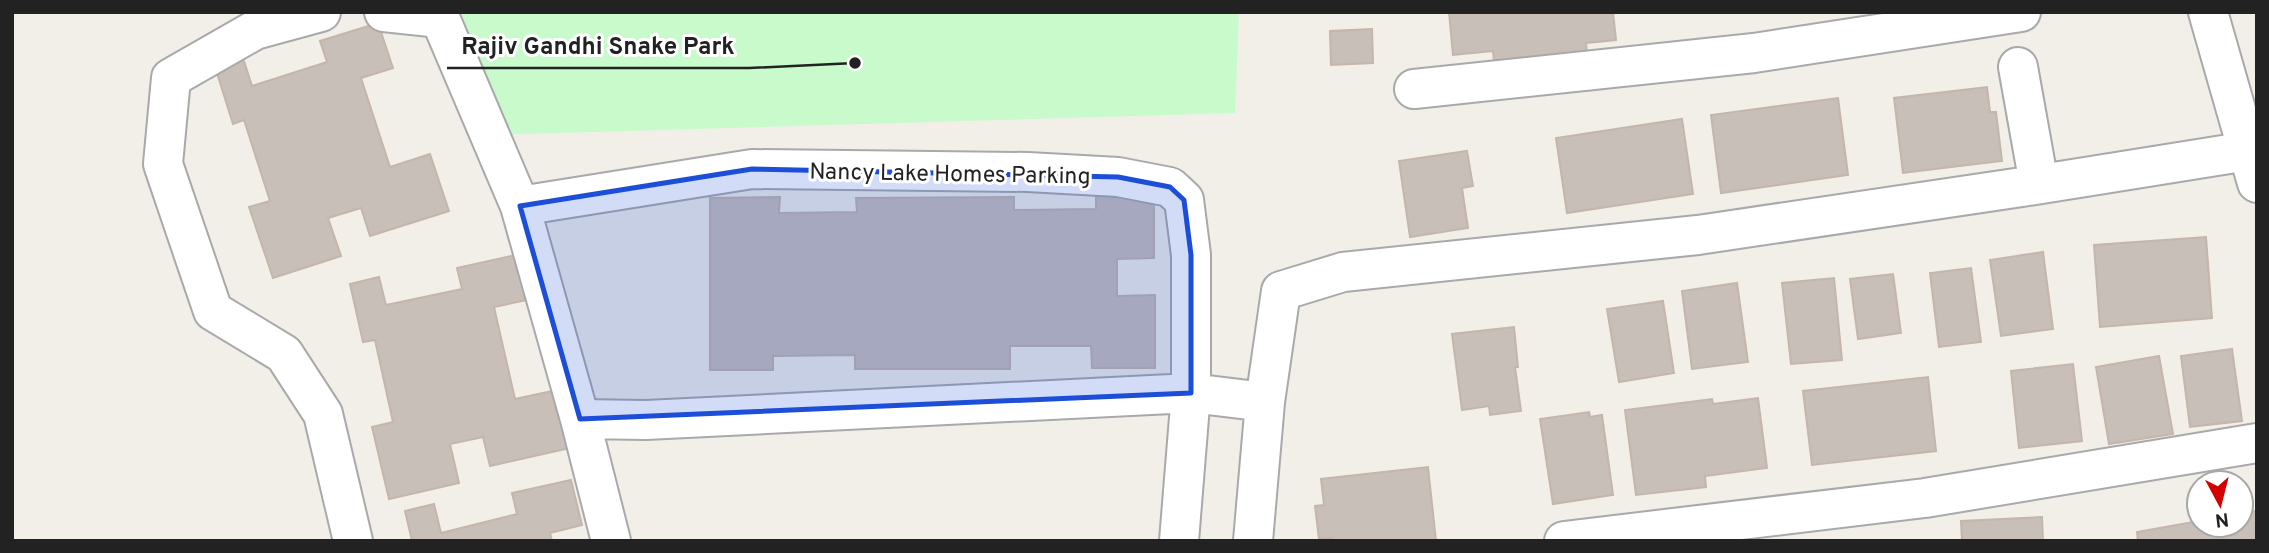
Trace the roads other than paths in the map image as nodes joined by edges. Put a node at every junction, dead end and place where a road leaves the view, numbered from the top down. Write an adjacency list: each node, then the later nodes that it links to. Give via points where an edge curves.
1 (321, 12): 15 (street, via 255,30 171,78 163,164 213,311 284,354 323,414)
2 (384, 12): 10 (street, via 440,18)
3 (2021, 12): 5 (street)
4 (2208, 12): 8 (street)
5 (1836, 26): 7 (street, via 1741,54)
6 (2018, 67): 9 (street)
7 (1414, 89)
8 (2252, 167): 9 (street)
9 (2039, 184): 12 (street, via 1698,235 1343,272 1281,291)
10 (520, 206): 11 (street, Nancy Lake Homes Parking, via 751,169 1028,172 1118,177 1170,187 1184,200 1191,255); 13 (street)
11 (1191, 393): 12 (street); 13 (street, via 646,420); 17 (street, Nancy Lake Homes Parking)
12 (1265, 402): 18 (street)
13 (580, 419): 16 (street)
14 (2257, 443): 19 (street, via 1925,498)
15 (353, 541)
16 (611, 541)
17 (1179, 541)
18 (1253, 541)
19 (1564, 541)

